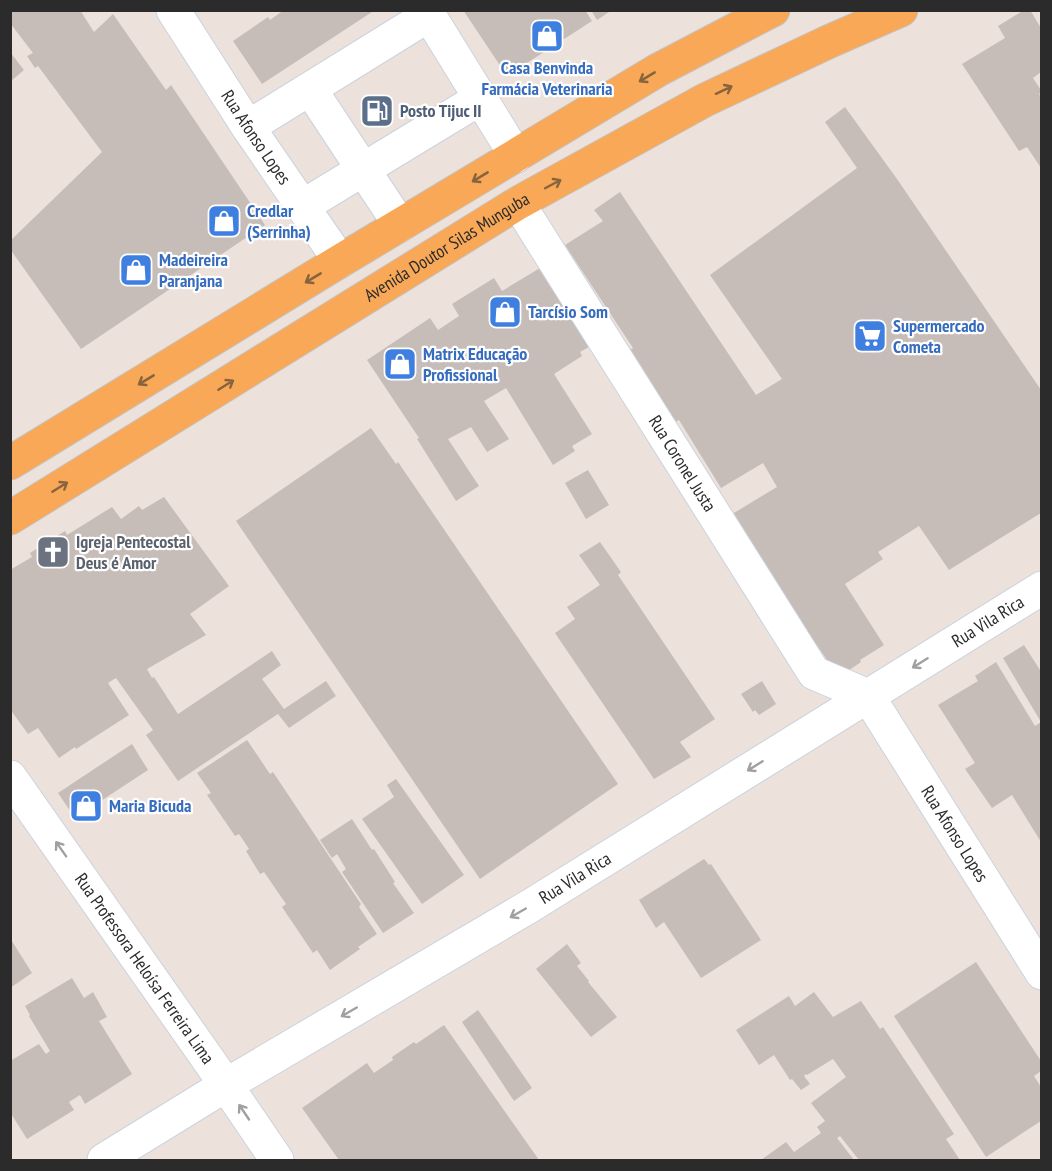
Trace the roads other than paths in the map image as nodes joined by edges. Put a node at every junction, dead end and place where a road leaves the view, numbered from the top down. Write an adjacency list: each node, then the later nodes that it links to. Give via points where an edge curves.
1 (173, 10): 6 (street, Rua Afonso Lopes)
2 (901, 10): 9 (main road, Avenida Doutor Silas Munguba, one-way to 2, via 705,100)
3 (765, 12): 7 (main road, one-way to 7, via 658,70)
4 (310, 89): 5 (street, via 429,15); 6 (street); 8 (street)
5 (481, 98): 7 (street); 8 (street)
6 (249, 127): 10 (street, Rua Afonso Lopes)
7 (516, 156): 11 (main road, one-way to 11)
8 (363, 170): 10 (street); 11 (street)
9 (518, 202): 14 (main road, Avenida Doutor Silas Munguba, one-way to 9); 16 (street, Rua Coronel Justa, via 814,674)
10 (303, 206): 12 (street, Rua Afonso Lopes)
11 (400, 225): 12 (main road)
12 (340, 261): 13 (main road, one-way to 13)
13 (10, 463)
14 (10, 518)
15 (1041, 588): 16 (street, Rua Vila Rica, one-way to 16)
16 (868, 696): 18 (street, Rua Afonso Lopes); 19 (street, Rua Vila Rica, one-way to 19, via 530,906)
17 (10, 777): 19 (street, Rua Professora Heloísa Ferreira Lima, one-way to 17)
18 (1041, 974)
19 (225, 1085): 20 (street, Rua Vila Rica); 21 (street, Rua Professora Heloísa Ferreira Lima, one-way to 19)
20 (104, 1161)
21 (277, 1161)

